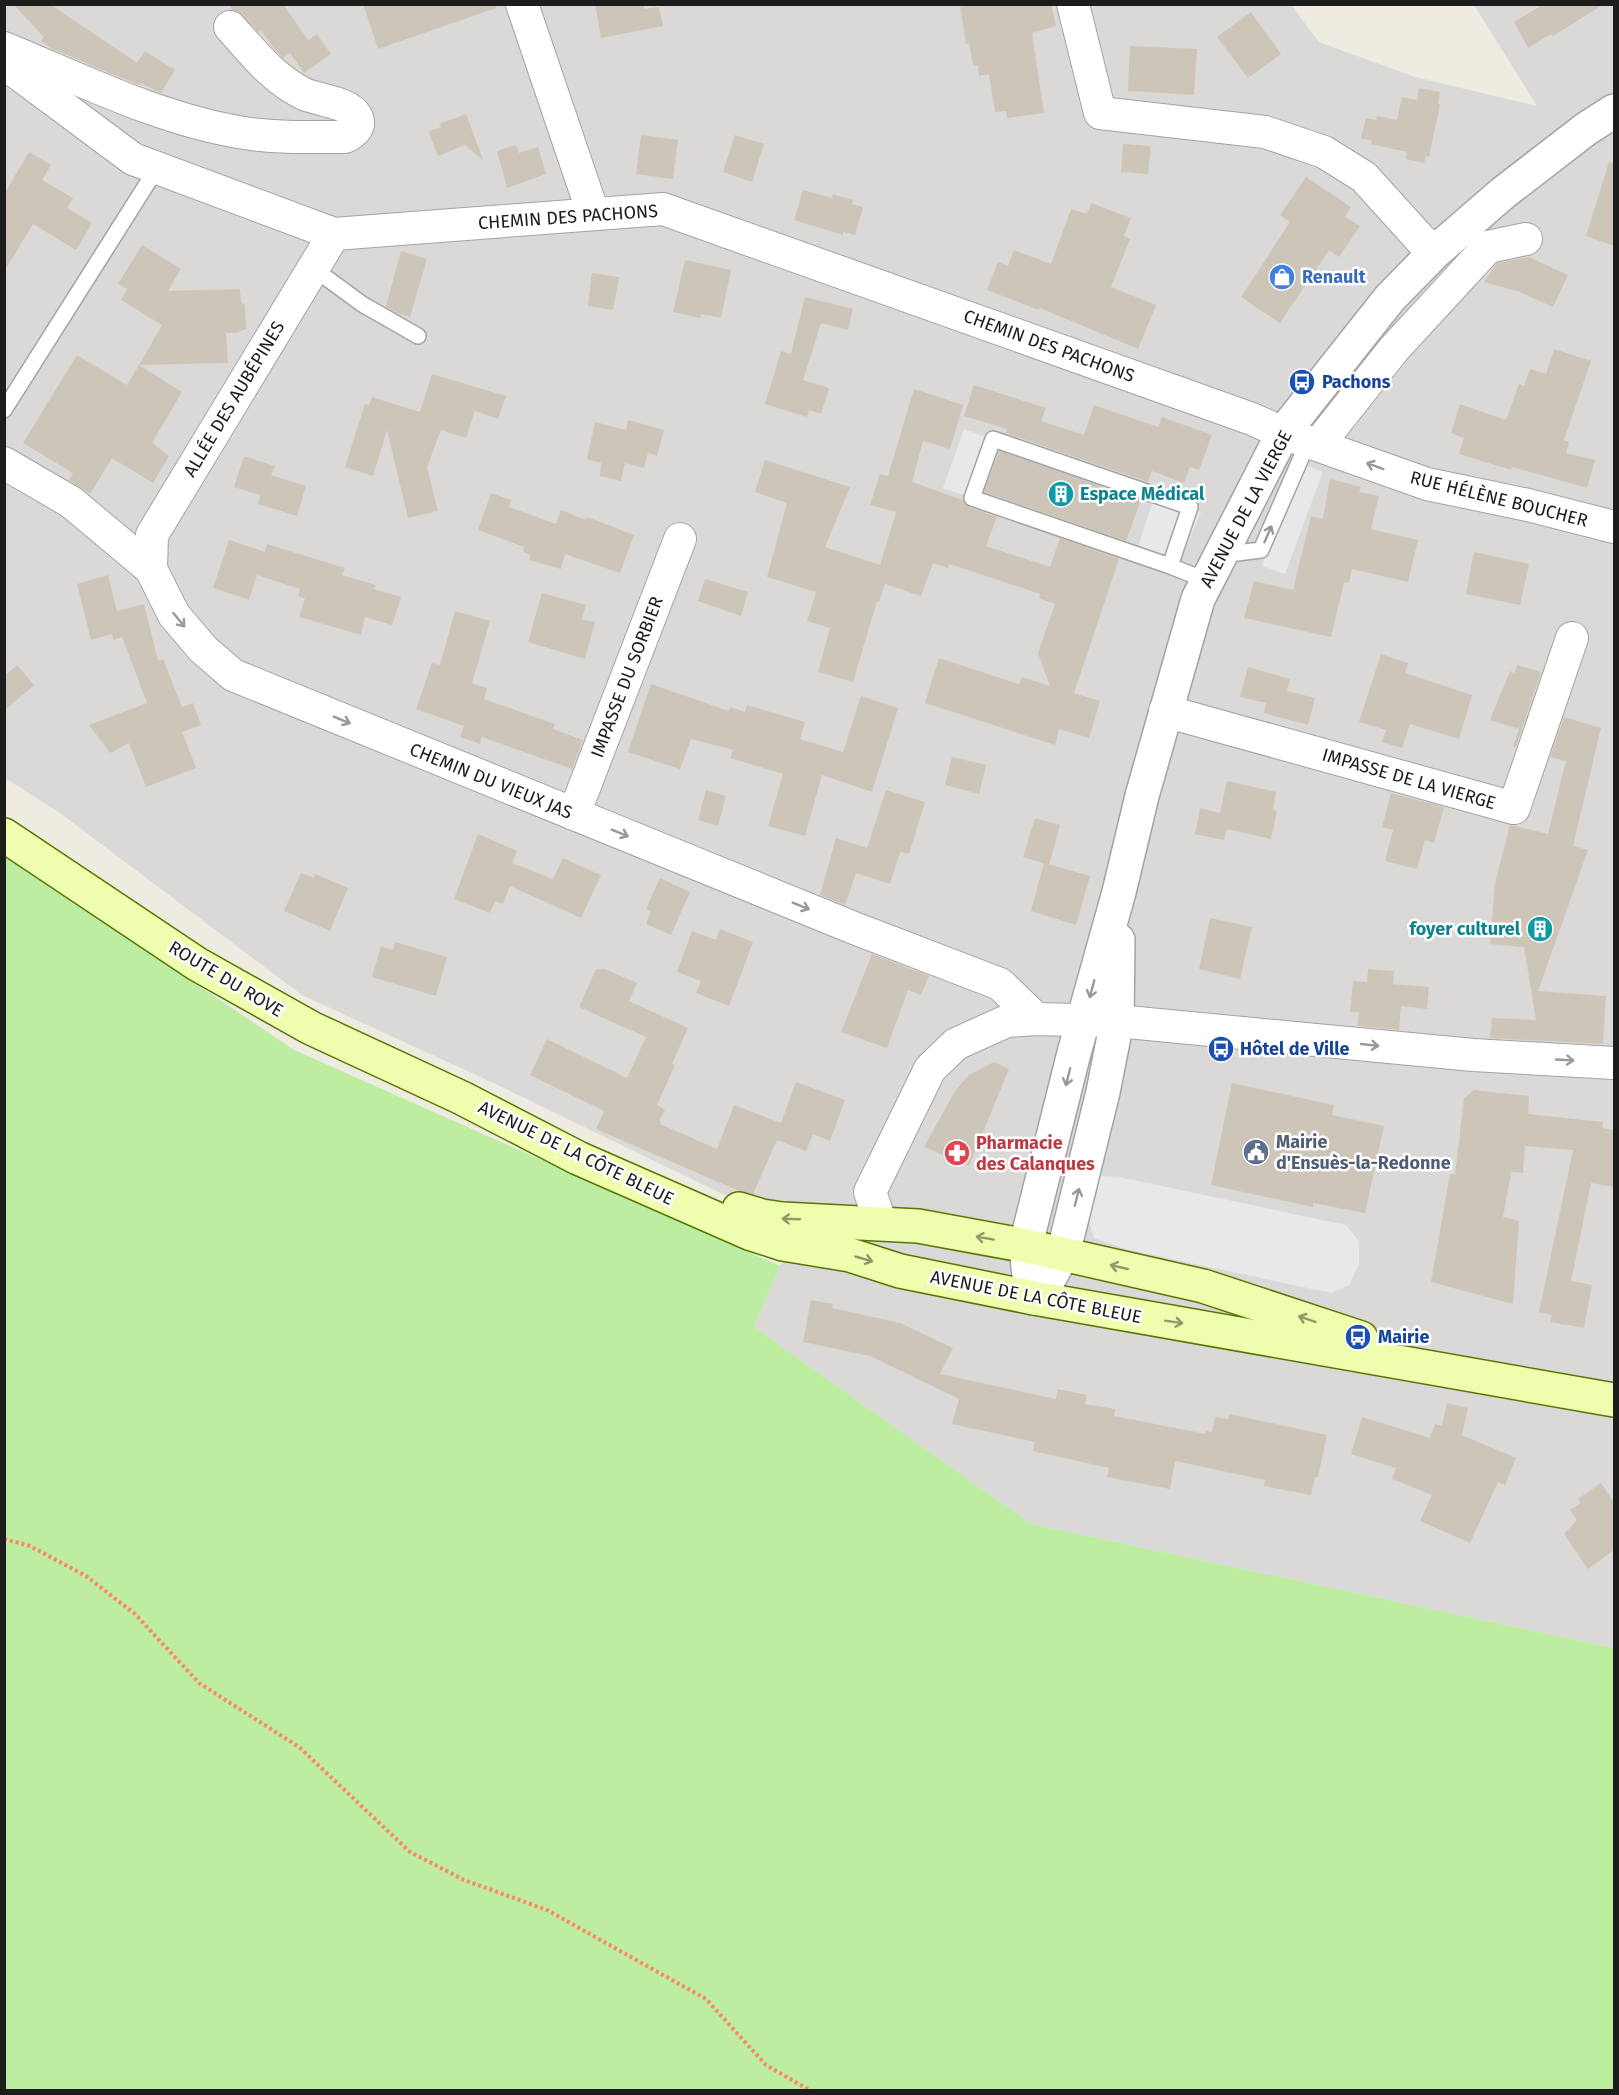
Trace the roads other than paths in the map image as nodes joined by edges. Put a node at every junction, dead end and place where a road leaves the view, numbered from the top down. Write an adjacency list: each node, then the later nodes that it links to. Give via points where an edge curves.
1 (522, 4): 8 (street)
2 (1073, 4): 11 (street, via 1100,113 1265,132 1324,152 1364,177)
3 (231, 27): 4 (street, via 274,75 303,94 344,106 354,113 358,126 354,133 345,137 244,133 164,114)
4 (4, 48)
5 (4, 63): 7 (street, CHEMIN DES PACHONS, via 133,159)
6 (1614, 111): 11 (street, AVENUE DE LA VIERGE, via 1503,193)
7 (157, 168): 9 (street, CHEMIN DES PACHONS); 14 (lane)
8 (593, 213): 9 (street, CHEMIN DES PACHONS); 15 (street, CHEMIN DES PACHONS, via 663,209)
9 (333, 234): 12 (street, ALLÉE DES AUBÉPINES)
10 (1526, 239): 15 (street, via 1488,247)
11 (1435, 252): 15 (street, AVENUE DE LA VIERGE, via 1390,298)
12 (313, 268): 13 (lane, via 362,304); 21 (street, ALLÉE DES AUBÉPINES, via 152,535)
13 (418, 336)
14 (4, 410)
15 (1303, 440): 17 (street, RUE HÉLÈNE BOUCHER, one-way to 15, via 1427,484); 20 (street, AVENUE DE LA VIERGE)
16 (4, 463): 21 (street, CHEMIN DU VIEUX JAS, via 71,502)
17 (1614, 527)
18 (680, 539): 24 (street, IMPASSE DU SORBIER)
19 (1170, 566): 19 (lane, via 1190,507 993,439 972,498); 20 (lane)
20 (1214, 568): 23 (street, AVENUE DE LA VIERGE, via 1198,598)
21 (152, 569): 24 (street, CHEMIN DU VIEUX JAS, one-way to 24, via 174,615 203,649 233,675)
22 (1572, 638): 23 (street, IMPASSE DE LA VIERGE, via 1514,808)
23 (1166, 711): 26 (street, AVENUE DE LA VIERGE)
24 (574, 814): 27 (street, CHEMIN DU VIEUX JAS, one-way to 27, via 1000,984)
25 (4, 835): 31 (main road, ROUTE DU ROVE, via 225,981 311,1028)
26 (1119, 892): 28 (street, one-way to 28); 29 (street)
27 (1036, 1018): 28 (street); 32 (street, via 1007,1021 956,1044 930,1069 870,1192)
28 (1084, 1021): 29 (street); 33 (street, one-way to 33)
29 (1117, 1021): 30 (street, one-way to 30, via 1473,1055); 34 (street, one-way to 29)
30 (1614, 1063)
31 (462, 1098): 32 (main road, AVENUE DE LA CÔTE BLEUE, one-way to 31, via 762,1216 727,1205 570,1137); 35 (main road, AVENUE DE LA CÔTE BLEUE, one-way to 35, via 578,1158 749,1233 783,1244 850,1255 900,1271)
32 (881, 1224): 33 (main road, AVENUE DE LA CÔTE BLEUE, one-way to 32, via 918,1226)
33 (1027, 1246): 34 (main road, AVENUE DE LA CÔTE BLEUE); 35 (street)
34 (1063, 1254): 35 (street); 36 (main road, AVENUE DE LA CÔTE BLEUE, one-way to 34, via 1203,1286)
35 (1034, 1298): 36 (main road, AVENUE DE LA CÔTE BLEUE, one-way to 36)
36 (1483, 1376): 37 (main road, AVENUE DE LA CÔTE BLEUE)
37 (1614, 1400)

